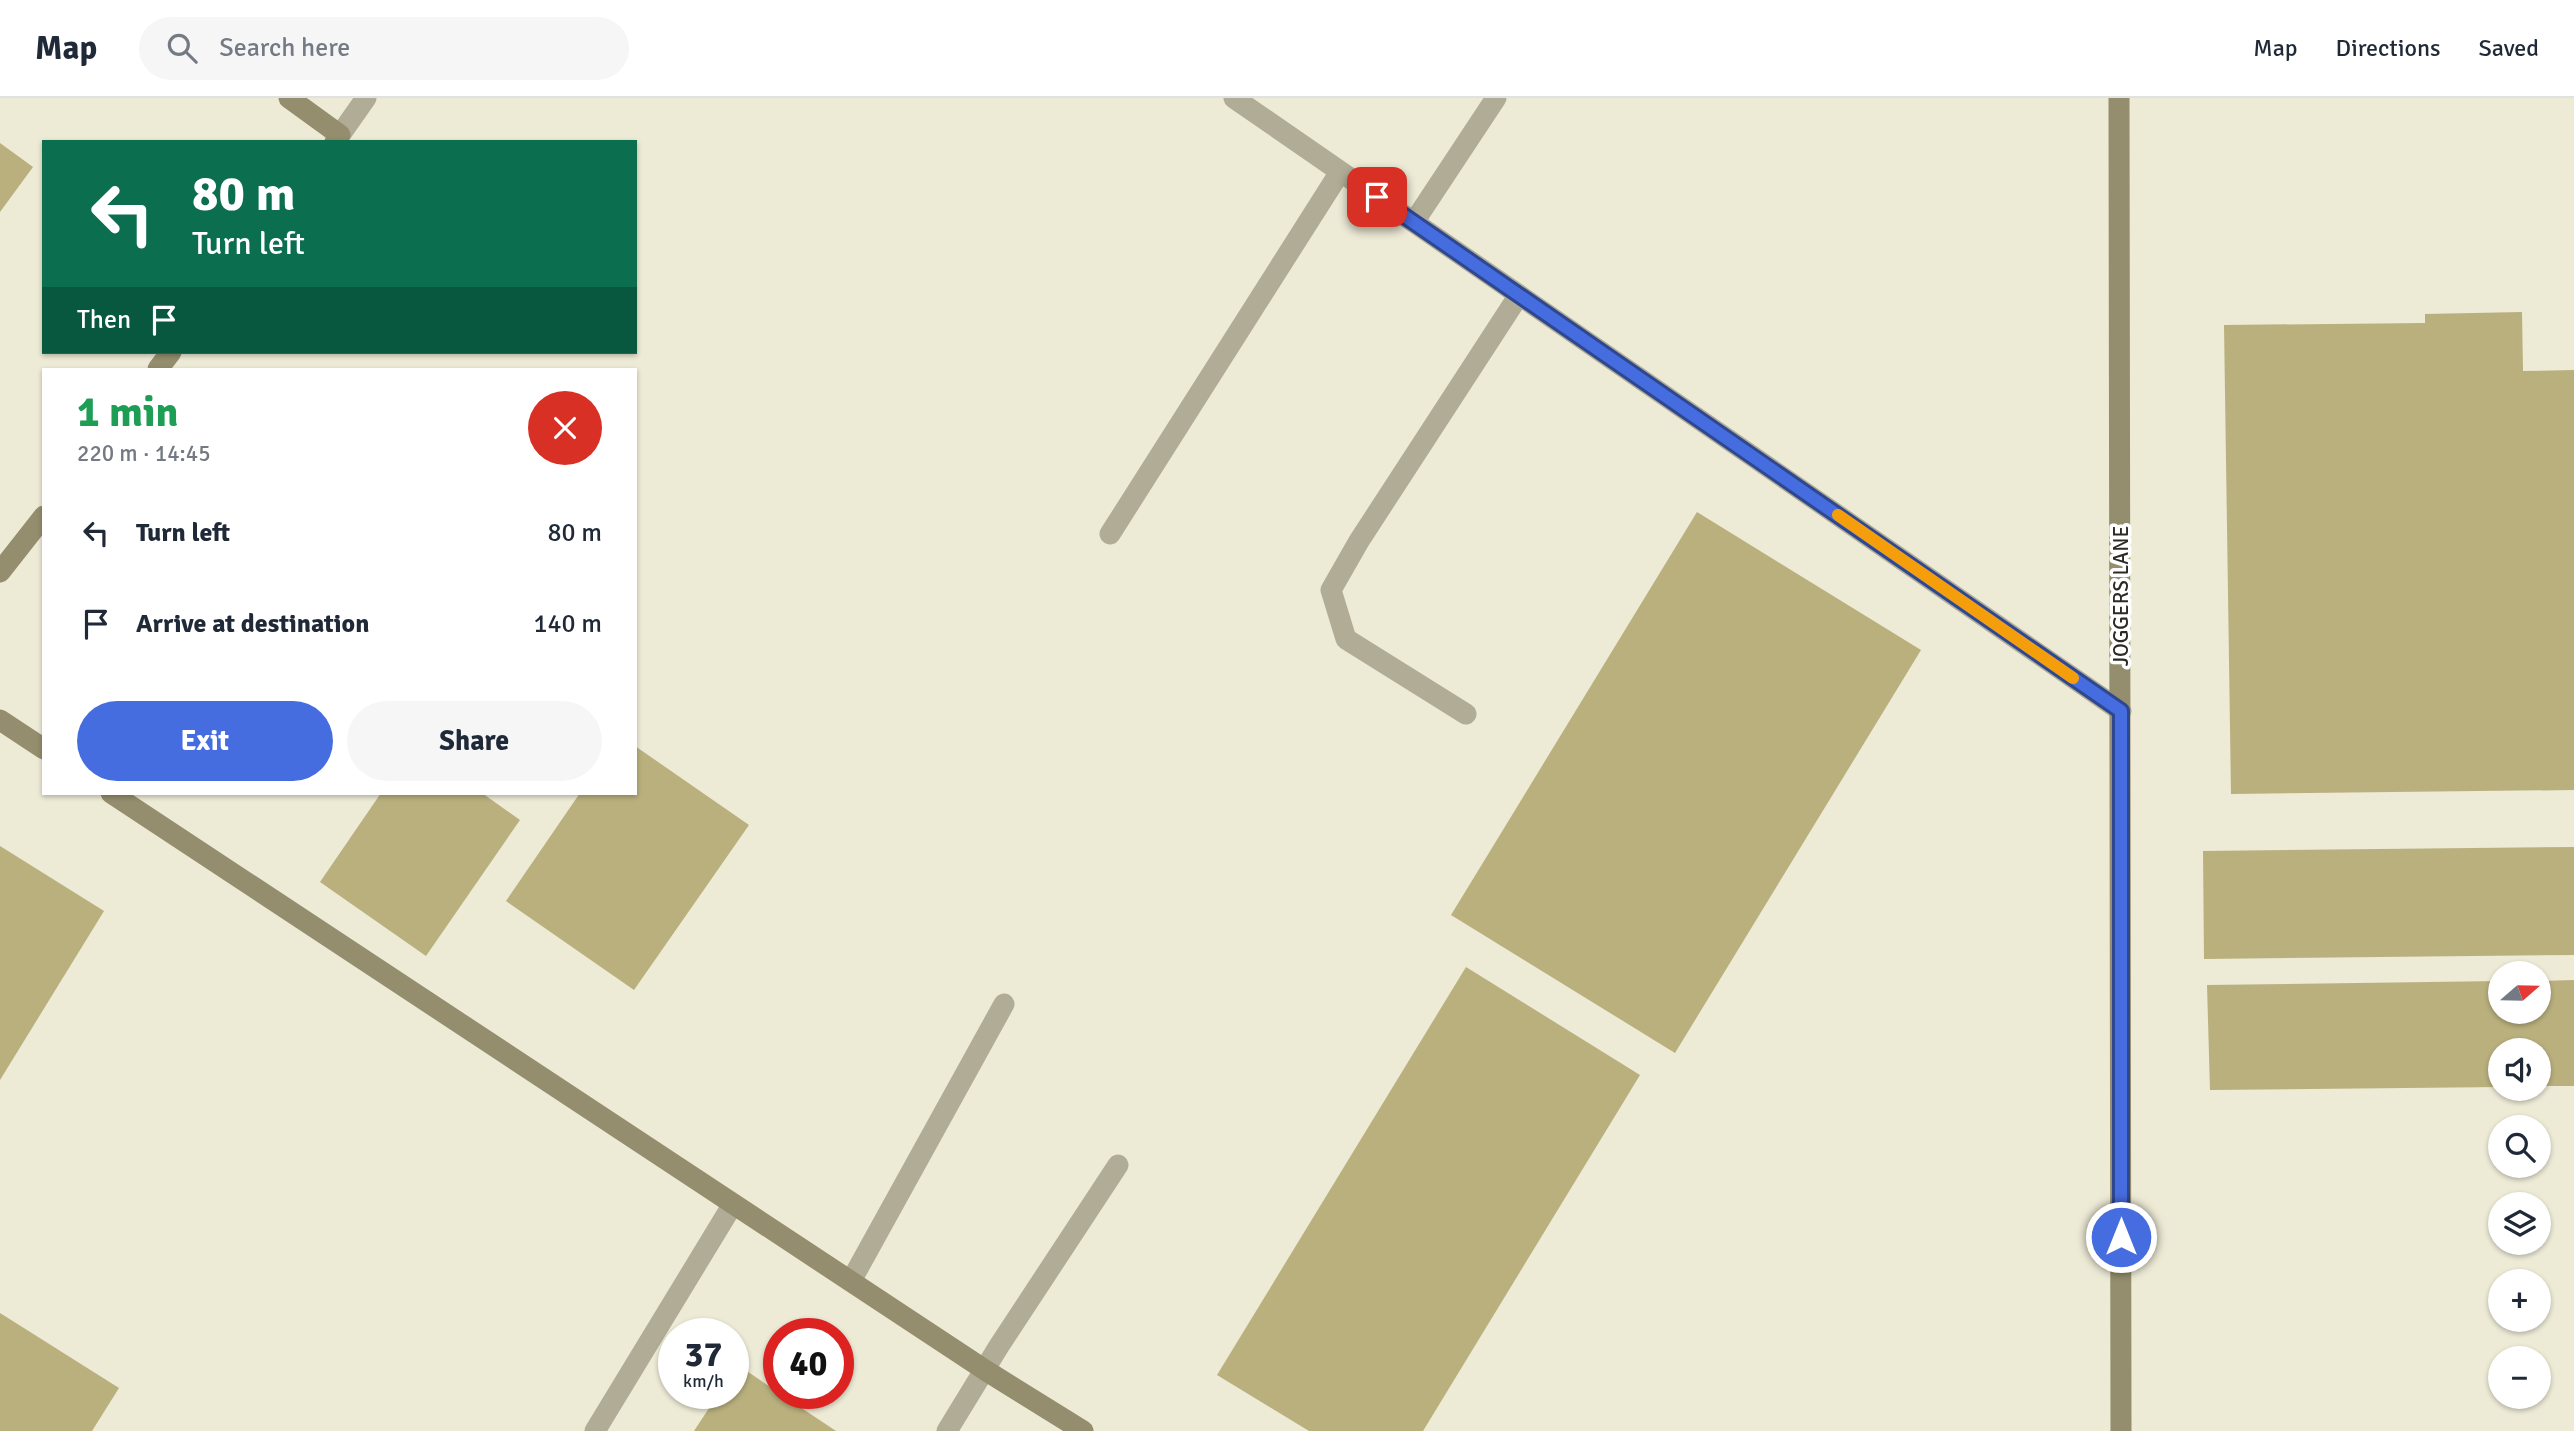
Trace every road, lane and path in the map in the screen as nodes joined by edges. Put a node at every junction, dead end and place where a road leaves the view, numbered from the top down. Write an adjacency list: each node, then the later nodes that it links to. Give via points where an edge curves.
1 (289, 98): 6 (street)
2 (366, 98): 6 (street)
3 (1234, 98): 7 (street)
4 (1496, 98): 8 (street)
5 (2119, 98): 15 (street, JOGGERS LANE)
6 (337, 138)
7 (1340, 172): 8 (street); 13 (street)
8 (1414, 222): 9 (street)
9 (1520, 295): 15 (street); 16 (street, via 1331,590 1346,639)
10 (170, 354): 11 (street)
11 (159, 368)
12 (42, 519): 14 (street)
13 (1110, 534)
14 (0, 572)
15 (2121, 711): 28 (street, JOGGERS LANE)
16 (1465, 713)
17 (0, 720): 18 (street)
18 (42, 748)
19 (114, 795): 22 (street)
20 (1004, 1004): 23 (street)
21 (1118, 1164): 24 (street)
22 (733, 1204): 23 (street); 25 (street)
23 (851, 1281): 24 (street)
24 (985, 1370): 26 (street); 27 (street)
25 (595, 1431)
26 (947, 1431)
27 (1083, 1431)
28 (2122, 1431)

